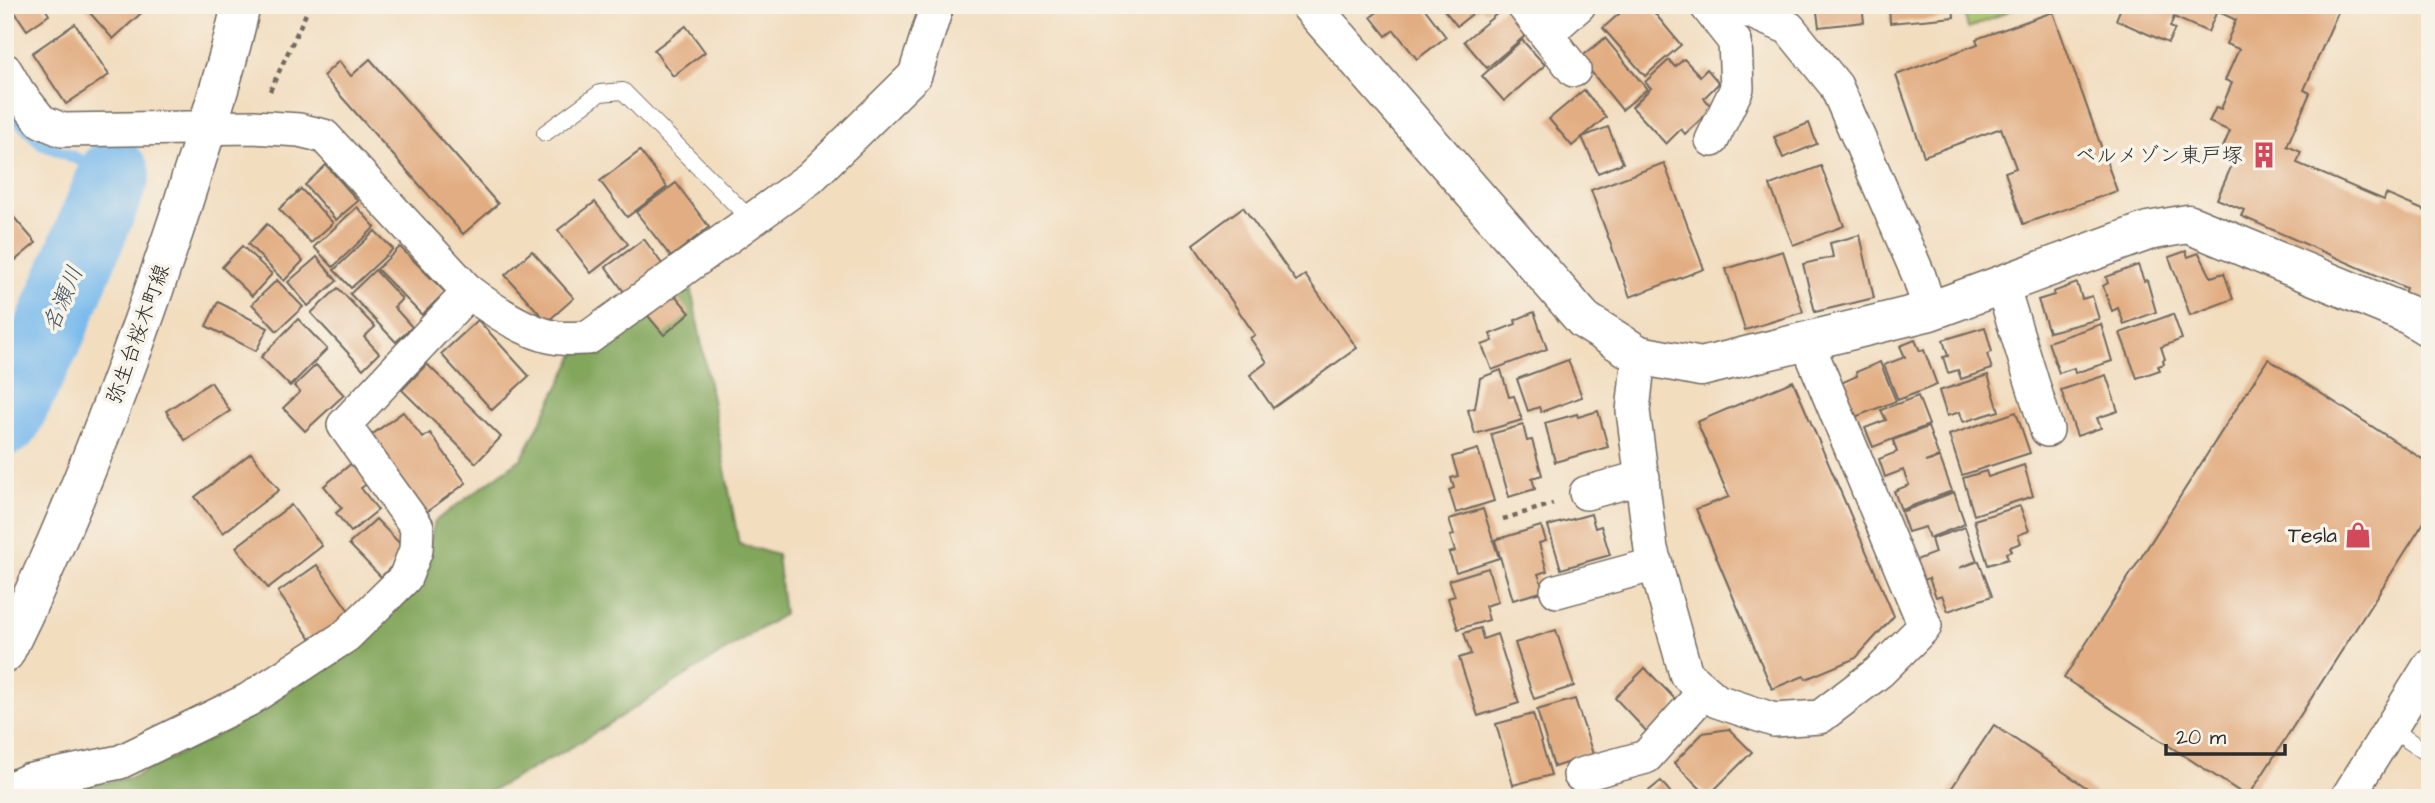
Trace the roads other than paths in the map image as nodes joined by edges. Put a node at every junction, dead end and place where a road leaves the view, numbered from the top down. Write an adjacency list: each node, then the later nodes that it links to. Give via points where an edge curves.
1 (241, 5): 12 (street, 弥生台桜木町線)
2 (937, 5): 15 (street, via 915,75 810,178)
3 (1310, 5): 21 (street, via 1584,320)
4 (1522, 5): 9 (street)
5 (1579, 5): 9 (street)
6 (1706, 5): 14 (street, via 1735,42 1737,88)
7 (1735, 5): 8 (street)
8 (1788, 17): 18 (street, via 1836,86)
9 (1546, 34): 11 (street)
10 (5, 70): 12 (street, via 41,121 62,131)
11 (1574, 70)
12 (207, 127): 17 (street, via 324,135); 27 (street, 弥生台桜木町線, via 144,322 92,460)
13 (545, 134): 15 (lane, via 600,93 623,91)
14 (1712, 140)
15 (751, 220): 17 (street, via 587,338 558,338 527,327)
16 (2002, 285): 18 (street); 19 (street, via 2148,230 2188,224 2409,315); 22 (street)
17 (469, 292): 33 (street, via 344,425 417,527 416,550 405,578 346,636 248,700 120,762 27,781)
18 (1930, 311): 20 (street)
19 (2430, 328)
20 (1807, 342): 21 (street, via 1701,367); 29 (street, via 1925,626 1879,672 1819,717 1774,720 1717,701)
21 (1639, 355): 23 (street, via 1633,411)
22 (2048, 430)
23 (1643, 477): 24 (street); 25 (street)
24 (1587, 493)
25 (1656, 564): 26 (street); 29 (street, via 1686,674)
26 (1557, 591)
27 (5, 653)
28 (2430, 665): 30 (street)
29 (1705, 691): 32 (street, via 1646,757)
30 (2390, 728): 31 (lane); 34 (street)
31 (2430, 754)
32 (1580, 775)
33 (5, 791)
34 (2347, 798)

